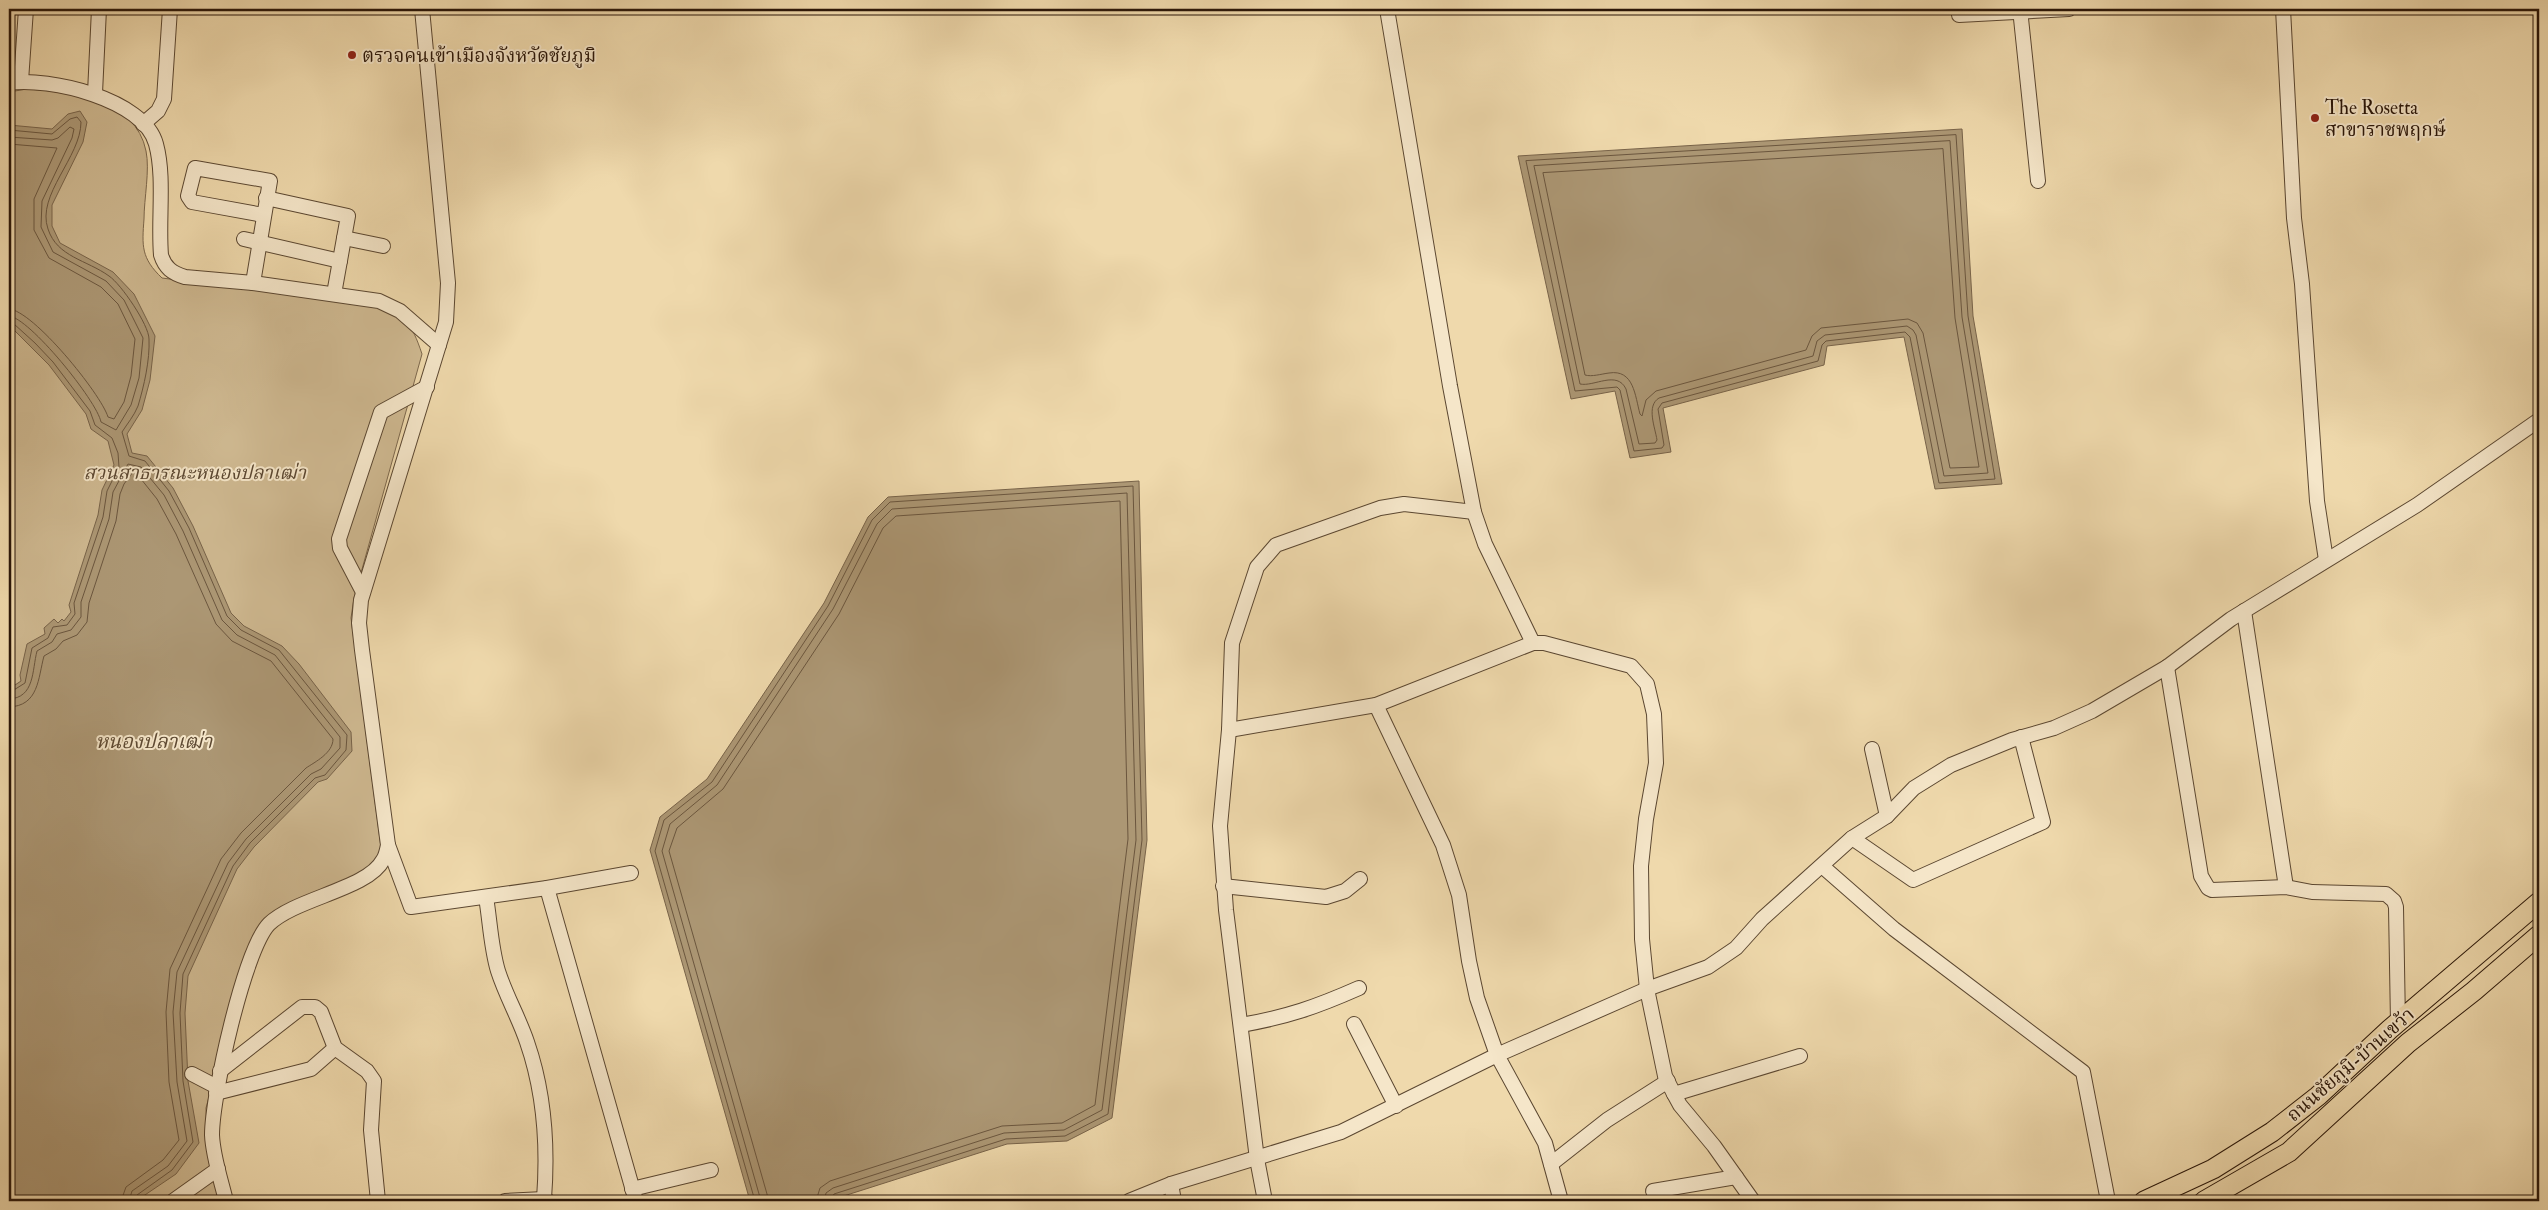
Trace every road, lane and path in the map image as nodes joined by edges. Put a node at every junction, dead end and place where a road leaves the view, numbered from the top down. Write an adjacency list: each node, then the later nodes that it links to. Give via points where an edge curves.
1 (26, 9): 10 (street)
2 (98, 9): 11 (street)
3 (170, 9): 12 (street, via 164,99 158,112)
4 (422, 9): 23 (street, via 448,283 447,314)
5 (1387, 9): 26 (street)
6 (2069, 9): 8 (street)
7 (2283, 9): 27 (street, via 2294,218 2302,284 2317,501)
8 (2021, 10): 9 (street); 13 (street)
9 (1959, 15)
10 (15, 82): 11 (street, via 60,85)
11 (94, 93): 12 (street)
12 (143, 124): 21 (street, via 156,143 164,266 185,277)
13 (2038, 181)
14 (266, 198): 15 (street); 15 (street, via 270,181 194,168 188,196 192,202); 16 (street, via 348,216)
15 (264, 215): 18 (street)
16 (344, 238): 19 (street); 20 (street)
17 (244, 239): 18 (street)
18 (259, 243): 20 (street); 21 (street)
19 (383, 246)
20 (340, 261): 22 (street)
21 (253, 283): 22 (street)
22 (334, 294): 23 (street, via 386,304 400,311)
23 (439, 345): 24 (street)
24 (427, 387): 28 (street); 28 (street, via 381,412 339,539 340,548)
25 (2539, 420): 27 (street, via 2417,505)
26 (1474, 512): 30 (street, via 1485,544); 33 (street, via 1404,504 1388,506 1276,545 1257,567 1232,643)
27 (2326, 560): 29 (street)
28 (363, 592): 38 (street, via 359,623)
29 (2244, 611): 31 (street); 43 (street)
30 (1533, 643): 32 (street); 49 (street, via 1544,642 1631,666 1647,684 1654,714 1656,763 1641,866 1642,939)
31 (2167, 667): 34 (street, via 2092,711 2054,728); 43 (street, via 2205,885 2212,890)
32 (1376, 705): 33 (street); 54 (street, via 1443,845 1459,896 1468,962 1477,998)
33 (1229, 730): 42 (street, via 1220,826)
34 (2021, 737): 36 (street, via 1951,765 1914,788); 37 (street, via 2043,822 1913,880)
35 (1872, 749): 36 (street)
36 (1887, 816): 37 (street)
37 (1852, 838): 39 (street)
38 (388, 845): 45 (street, via 411,907); 56 (street, via 383,861 369,875 288,910 269,925 250,959)
39 (1822, 866): 49 (street, via 1762,919 1736,948 1708,967); 81 (street, via 1894,929 2083,1072)
40 (631, 873): 44 (street)
41 (1360, 878): 42 (street, via 1345,891 1326,897)
42 (1224, 886): 52 (street)
43 (2286, 887): 50 (street, via 2312,892 2381,892 2394,902)
44 (547, 888): 45 (street); 69 (street)
45 (486, 897): 70 (street, via 498,971 528,1043 538,1090 545,1135)
46 (2539, 902): 50 (main road, ถนนชัยภูมิ-บ้านเขว้า)
47 (2539, 935): 83 (main road, ถนนชัยภูมิ-บ้านเขว้า, via 2408,1043 2288,1152)
48 (1359, 988): 52 (street, via 1287,1016)
49 (1647, 989): 54 (street); 58 (street)
50 (2398, 1023): 82 (main road, ถนนชัยภูมิ-บ้านเขว้า, via 2318,1096 2272,1132 2213,1169)
51 (1354, 1024): 61 (street)
52 (1241, 1025): 62 (street)
53 (335, 1048): 56 (street, via 321,1012 315,1007 302,1007); 59 (street, via 311,1069); 74 (street, via 367,1071 374,1081 371,1130)
54 (1496, 1055): 61 (street); 63 (street, via 1545,1143)
55 (1800, 1056): 60 (street)
56 (220, 1071): 59 (street)
57 (192, 1074): 59 (street)
58 (1668, 1081): 60 (street); 63 (street, via 1607,1120)
59 (216, 1090): 65 (street, via 212,1136)
60 (1674, 1094): 66 (street)
61 (1396, 1106): 62 (street, via 1341,1132)
62 (1257, 1159): 67 (street); 78 (street)
63 (1551, 1164): 79 (street)
64 (711, 1170): 69 (street)
65 (214, 1172): 71 (street); 72 (street); 73 (street)
66 (1736, 1177): 68 (street); 80 (street)
67 (1171, 1184): 76 (street); 77 (street)
68 (1652, 1191)
69 (634, 1195)
70 (546, 1200): 75 (street)
71 (173, 1201)
72 (217, 1201)
73 (226, 1201)
74 (378, 1201)
75 (508, 1201)
76 (1130, 1201)
77 (1174, 1201)
78 (1265, 1201)
79 (1561, 1201)
80 (1753, 1201)
81 (2108, 1201)
82 (2144, 1201)
83 (2204, 1201)

